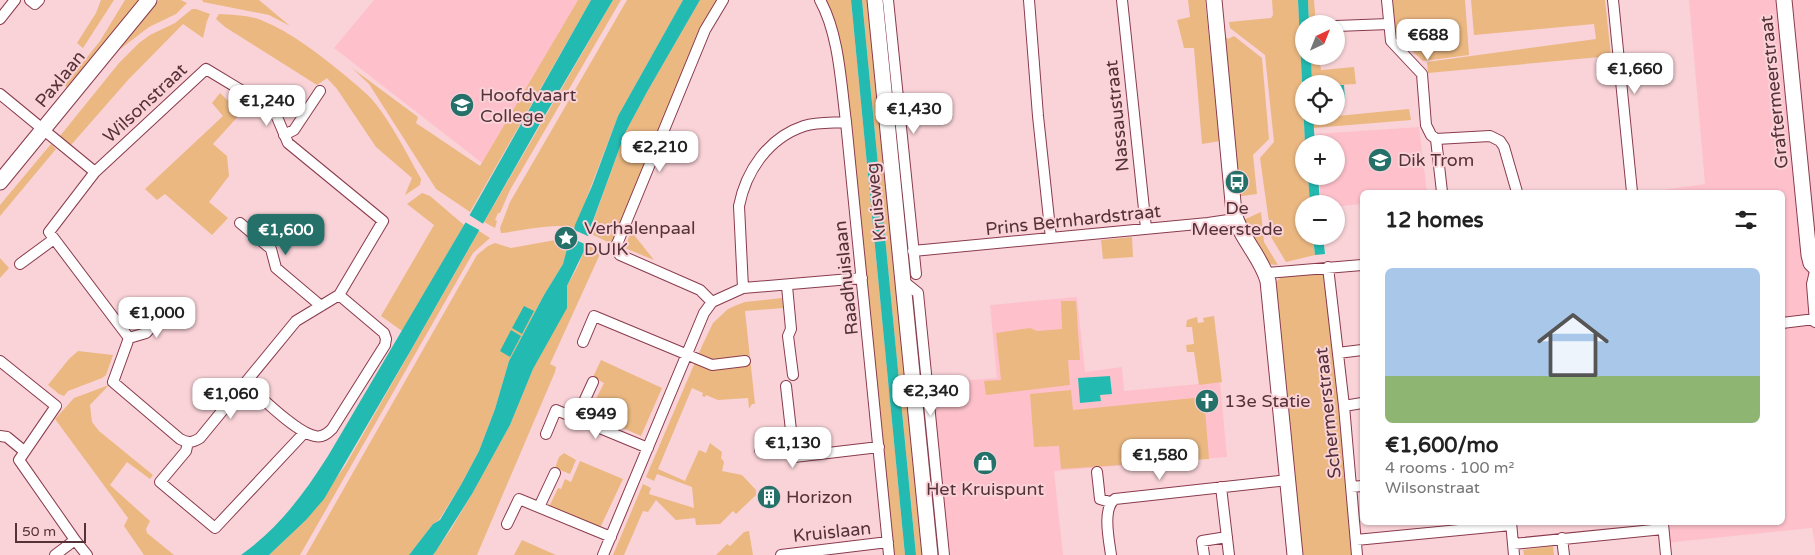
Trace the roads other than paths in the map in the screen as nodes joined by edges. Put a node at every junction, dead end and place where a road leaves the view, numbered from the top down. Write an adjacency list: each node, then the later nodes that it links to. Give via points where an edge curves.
1 (15, 0): 15 (street)
2 (30, 0): 3 (street, via 35,4)
3 (39, 0)
4 (149, 0): 21 (street, Paxlaan)
5 (723, 0): 45 (street, via 705,30 615,249 620,255 700,290)
6 (820, 0): 20 (street, Raadhuislaan, via 836,54)
7 (875, 0): 41 (street, Kruisweg)
8 (888, 0): 34 (street, Kruisweg)
9 (1029, 0): 32 (street)
10 (1122, 0): 31 (street, Nassaustraat)
11 (1214, 0): 29 (street)
12 (1387, 0): 16 (street)
13 (1613, 0): 28 (street)
14 (1784, 0): 38 (street, Graftermeerstraat, via 1809,256)
15 (0, 19)
16 (1389, 24): 17 (street); 23 (street, via 1391,41 1422,74 1426,125)
17 (1345, 26)
18 (320, 91): 22 (street, via 294,130)
19 (0, 94): 21 (street)
20 (846, 122): 40 (street, Raadhuislaan); 43 (street, via 816,124 791,132 770,148 752,170 739,206)
21 (43, 129): 24 (street); 25 (street, Paxlaan)
22 (284, 135): 24 (street, Wilsonstraat, via 274,110 206,69); 44 (street, Wilsonstraat, via 288,143 383,221)
23 (1436, 139): 26 (street); 27 (street, via 1495,138 1504,147)
24 (95, 172): 33 (street, Wilsonstraat, via 49,232)
25 (0, 182)
26 (1442, 190)
27 (1516, 190)
28 (1632, 190)
29 (1235, 219): 31 (street, Prins Bernhardstraat); 39 (street)
30 (240, 223): 46 (street, via 272,249 276,268)
31 (1146, 228): 32 (street, Prins Bernhardstraat)
32 (1051, 238): 34 (street, Prins Bernhardstraat)
33 (54, 239): 35 (street); 50 (street)
34 (913, 251): 41 (street, Kruisweg)
35 (20, 264)
36 (1360, 265): 37 (street)
37 (1328, 268): 39 (street); 54 (street, Schermerstraat)
38 (1815, 269): 48 (street, Graftermeerstraat, via 1812,284)
39 (1266, 273): 75 (street)
40 (862, 278): 42 (street); 69 (street, Raadhuislaan)
41 (910, 278): 94 (street, Kruisweg, via 918,293); 94 (street, Kruisweg, via 928,534)
42 (788, 286): 43 (street); 57 (street, via 792,329 788,336)
43 (743, 288): 45 (street)
44 (339, 295): 46 (street, Wilsonstraat); 64 (street, via 384,333 385,345 332,429 316,437)
45 (712, 302): 53 (street)
46 (321, 306): 59 (street, Wilsonstraat, via 296,321)
47 (166, 310): 50 (street, via 146,333)
48 (1815, 321): 49 (street)
49 (1785, 322)
50 (128, 338): 67 (street, via 113,382 180,439)
51 (583, 342): 53 (street, via 594,316)
52 (1360, 350): 54 (street)
53 (687, 353): 56 (street, via 712,365); 70 (street)
54 (1338, 353): 62 (street, Schermerstraat)
55 (0, 361): 72 (street, via 56,406)
56 (745, 361)
57 (793, 375)
58 (593, 382): 63 (street)
59 (246, 384): 64 (street); 67 (street, Wilsonstraat, via 200,438)
60 (786, 386): 68 (street)
61 (1360, 404): 62 (street)
62 (1344, 406): 76 (street, Schermerstraat)
63 (576, 419): 65 (street, via 556,410); 70 (street)
64 (304, 433): 67 (street, Wilsonstraat, via 215,528 160,482 186,451)
65 (546, 434)
66 (0, 436): 72 (street, via 7,437)
67 (188, 442)
68 (793, 446): 69 (street, via 794,456); 71 (street)
69 (879, 447): 92 (street, Raadhuislaan)
70 (648, 448): 87 (street)
71 (760, 450)
72 (24, 451): 90 (street, via 19,460 22,466)
73 (1096, 472): 79 (street, via 1100,499)
74 (555, 473): 80 (street)
75 (1288, 480): 78 (street); 103 (street)
76 (1351, 486): 77 (street); 91 (street, Schermerstraat)
77 (1360, 486)
78 (1221, 487): 79 (street); 88 (street)
79 (1110, 502): 100 (street, via 1107,511)
80 (539, 507): 81 (street, via 519,499); 87 (street)
81 (507, 524)
82 (1431, 525): 86 (street)
83 (1503, 525): 86 (street)
84 (1511, 525): 93 (street)
85 (1663, 526): 89 (street); 106 (street)
86 (1432, 534): 91 (street)
87 (611, 537): 97 (street)
88 (1226, 537): 101 (street, via 1202,541); 102 (street)
89 (1562, 538): 93 (street); 105 (street)
90 (75, 540): 95 (street); 96 (street)
91 (1356, 540): 104 (street, Schermerstraat)
92 (888, 542): 98 (street, Kruislaan); 99 (street, Raadhuislaan)
93 (1514, 550)
94 (939, 553)
95 (55, 555)
96 (87, 555)
97 (603, 555)
98 (781, 555)
99 (889, 555)
100 (1111, 555)
101 (1204, 555)
102 (1229, 555)
103 (1295, 555)
104 (1357, 555)
105 (1564, 555)
106 (1666, 555)

